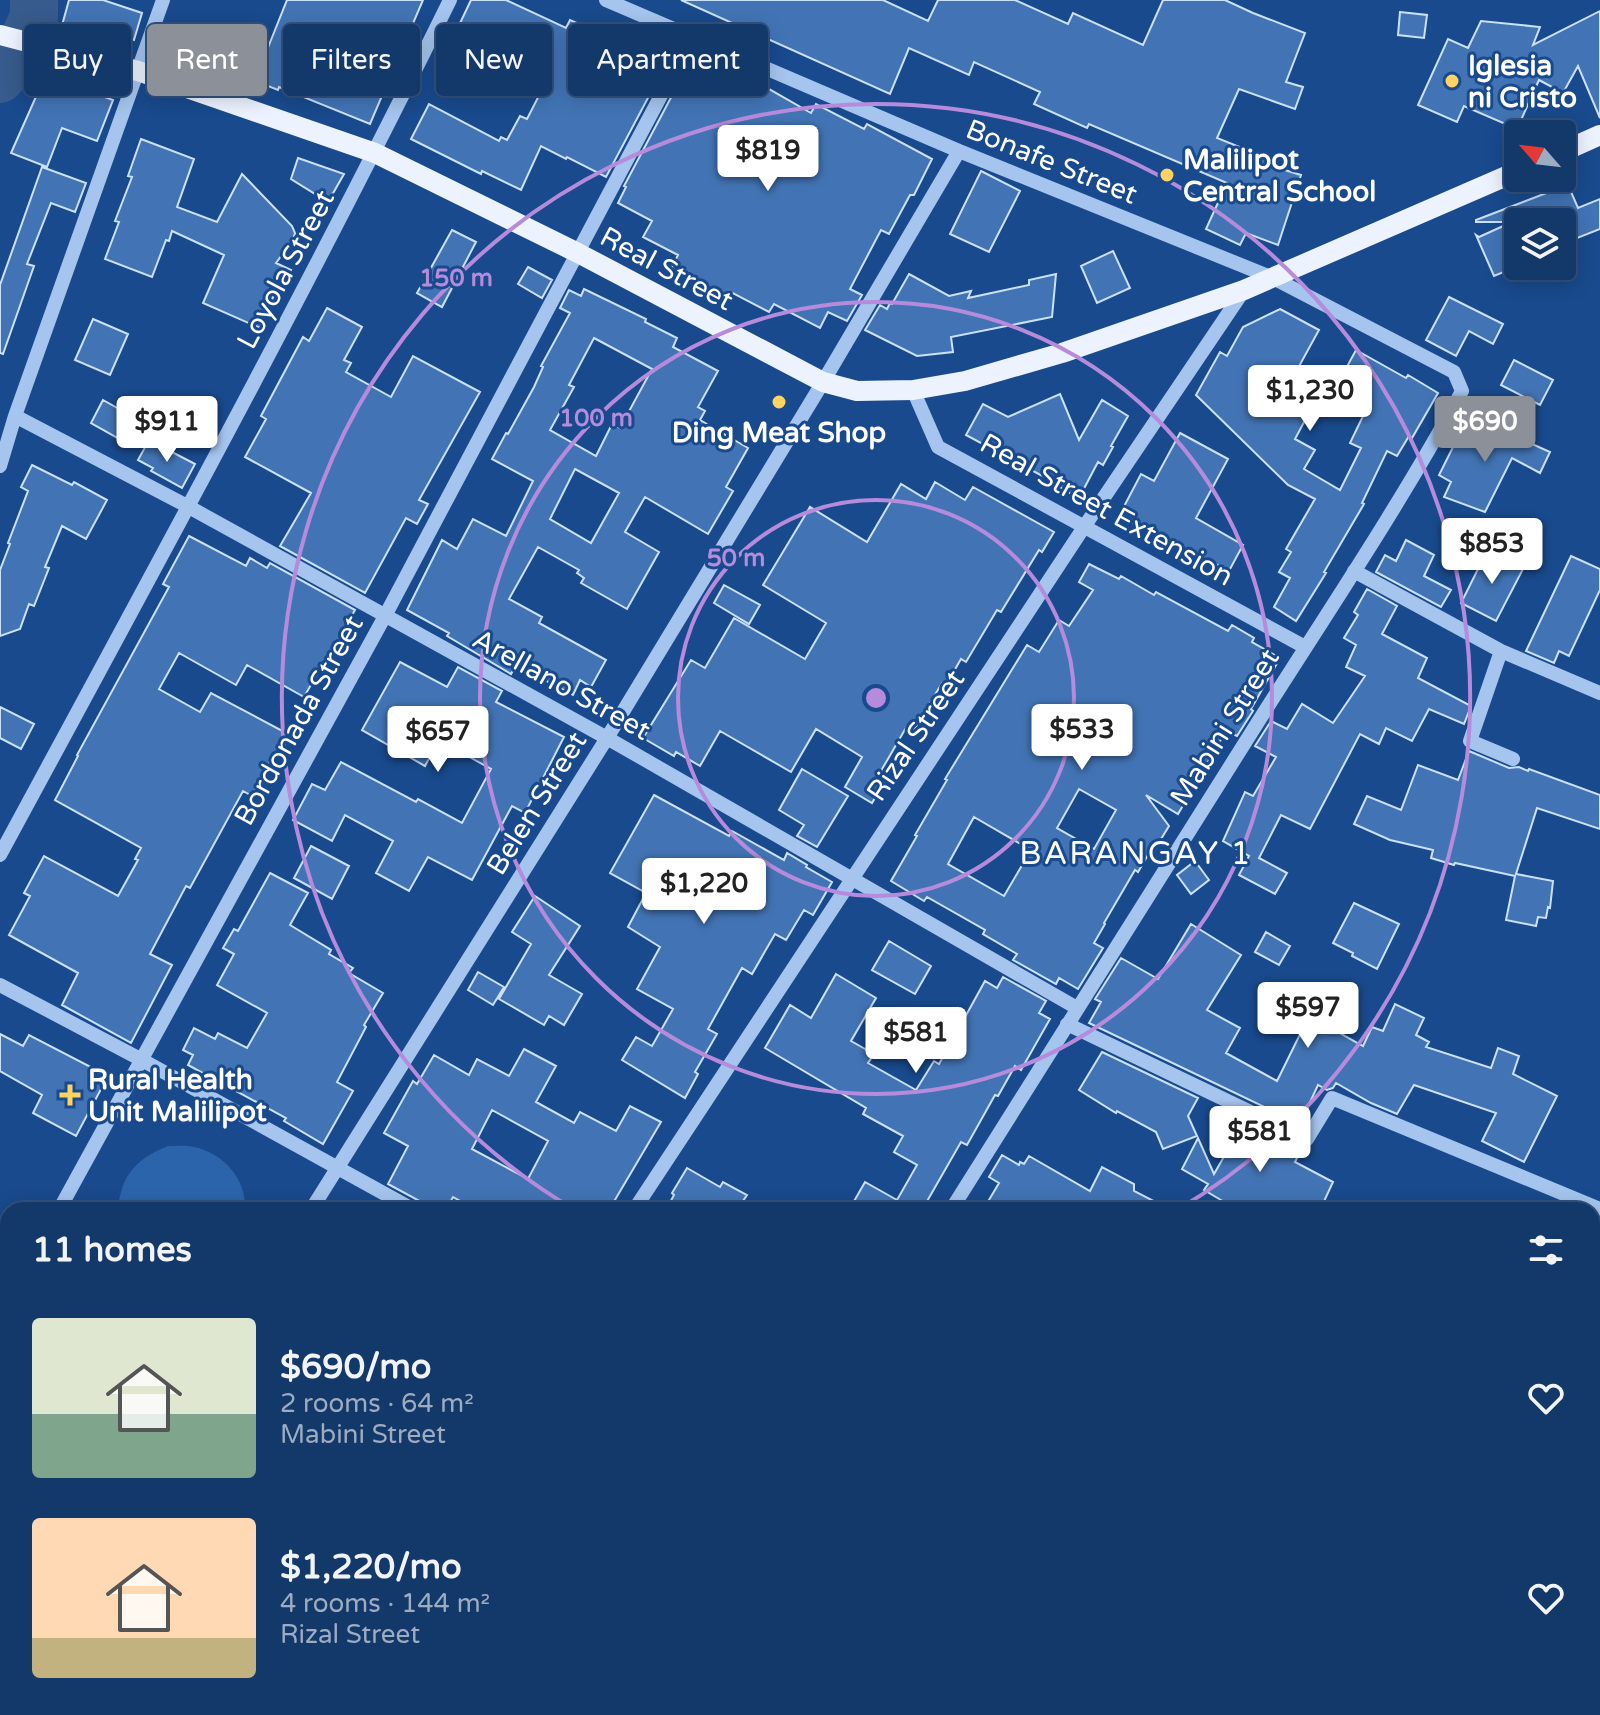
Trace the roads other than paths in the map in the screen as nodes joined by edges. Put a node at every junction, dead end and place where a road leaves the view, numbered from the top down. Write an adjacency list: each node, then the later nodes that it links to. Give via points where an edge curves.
1 (163, 0): 7 (street)
2 (450, 0): 12 (street, Loyola Street)
3 (606, 0): 4 (street, Bonafe Street)
4 (662, 24)
5 (0, 35): 7 (main road, Real Street)
6 (768, 69): 11 (street, Bonafe Street)
7 (138, 71): 12 (main road, Real Street); 20 (street)
8 (661, 96): 14 (street, Bordonada Street)
9 (1600, 135): 10 (main road)
10 (1576, 146)
11 (959, 151): 15 (street, Bonafe Street); 17 (street, Belen Street)
12 (375, 153): 14 (main road, Real Street); 22 (street, Loyola Street)
13 (1504, 177): 15 (main road, Real Street)
14 (578, 253): 17 (main road, Real Street); 25 (street, Bordonada Street)
15 (1273, 278): 16 (main road, Real Street); 19 (street, Bonafe Street, via 1454,372)
16 (1244, 290): 18 (main road, Real Street, via 1062,353); 23 (street, Rizal Street)
17 (823, 382): 18 (main road, Real Street, via 857,391); 29 (street, Belen Street)
18 (913, 390): 23 (street, Real Street Extension, via 938,447)
19 (1462, 391): 24 (street, Mabini Street)
20 (15, 416): 21 (street); 22 (street, Arellano Street)
21 (0, 466)
22 (189, 507): 25 (street, Arellano Street); 31 (street, Loyola Street)
23 (1084, 527): 26 (street, Real Street Extension); 32 (street, Rizal Street)
24 (1354, 571): 26 (street, Mabini Street); 27 (street)
25 (385, 616): 29 (street, Arellano Street); 36 (street, Bordonada Street)
26 (1305, 647): 34 (street, Mabini Street)
27 (1501, 651): 28 (street); 30 (street, via 1470,741)
28 (1600, 693)
29 (607, 738): 32 (street, Arellano Street); 37 (street, Belen Street)
30 (1513, 759)
31 (0, 855)
32 (851, 880): 34 (street, Arellano Street); 41 (street, Rizal Street)
33 (0, 985): 36 (street)
34 (1077, 1008): 35 (street, Mabini Street)
35 (1067, 1024): 42 (street, Mabini Street); 43 (street, via 1307,1139 1332,1098)
36 (142, 1060): 37 (street); 38 (street, Bordonada Street)
37 (338, 1167): 39 (street, Belen Street); 40 (street)
38 (63, 1202)
39 (316, 1202)
40 (400, 1202)
41 (639, 1202)
42 (956, 1202)
43 (1583, 1202)

